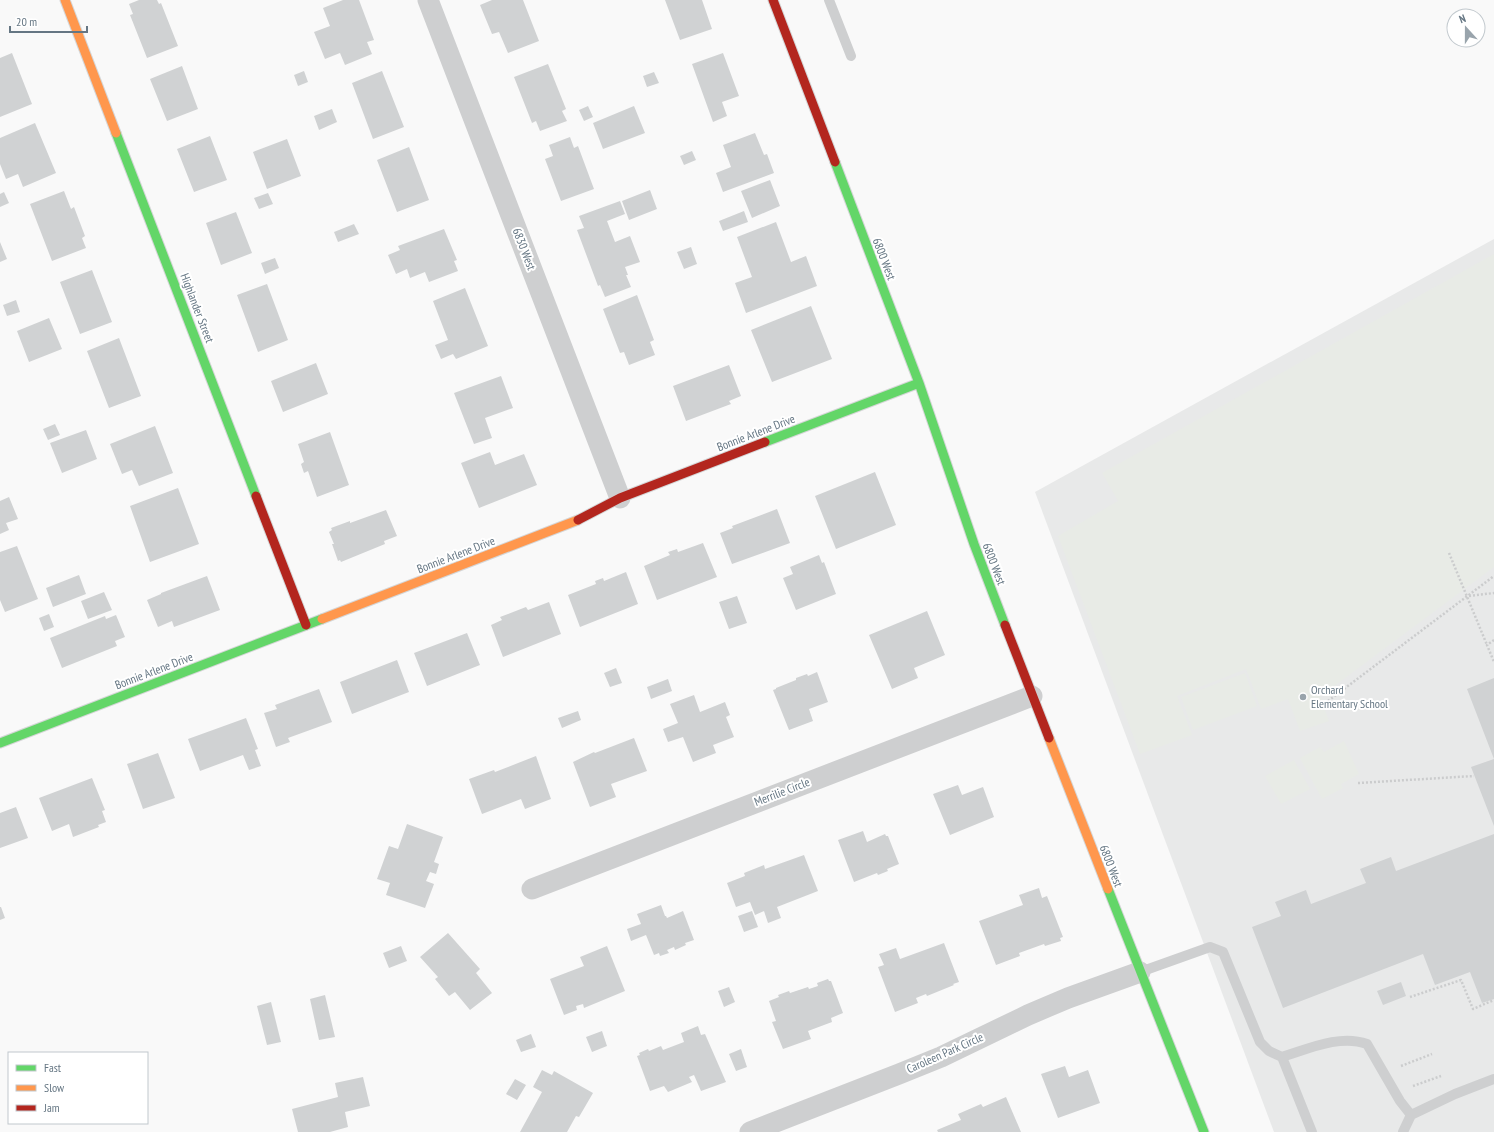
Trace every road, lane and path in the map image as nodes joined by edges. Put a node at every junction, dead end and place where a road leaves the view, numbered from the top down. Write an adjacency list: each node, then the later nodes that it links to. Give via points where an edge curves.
1 (65, 0): 12 (street, Highlander Street)
2 (428, 0): 7 (street, 6830 West)
3 (773, 0): 6 (street, 6800 West)
4 (829, 0): 5 (lane)
5 (851, 56)
6 (919, 383): 7 (street, Bonnie Arlene Drive); 16 (street, 6800 West, via 974,544)
7 (620, 498): 12 (street, Bonnie Arlene Drive, via 582,519)
8 (1449, 553): 11 (path)
9 (1494, 576): 11 (path)
10 (1494, 593): 11 (path)
11 (1467, 596): 14 (path); 17 (path)
12 (306, 625): 18 (street, Bonnie Arlene Drive)
13 (1494, 640): 14 (path)
14 (1487, 645): 15 (path)
15 (1494, 662)
16 (1032, 696): 21 (street, Merrilie Circle); 22 (street, 6800 West)
17 (1328, 700)
18 (0, 743)
19 (1474, 776): 20 (path)
20 (1358, 783)
21 (532, 889)
22 (1140, 972): 26 (lane, via 1210,947 1223,952 1260,1042 1269,1051); 32 (street, Caroleen Park Circle, via 1068,998 941,1057); 33 (street, 6800 West)
23 (1410, 997): 24 (path, via 1460,980 1473,1009)
24 (1494, 1000)
25 (1432, 1054): 27 (path)
26 (1282, 1057): 27 (lane, via 1340,1040 1358,1041 1367,1044); 34 (lane)
27 (1383, 1072): 30 (lane)
28 (1441, 1076): 30 (path)
29 (1494, 1079): 31 (lane, via 1455,1094)
30 (1395, 1093): 31 (lane)
31 (1411, 1116): 35 (lane)
32 (750, 1132)
33 (1204, 1132)
34 (1312, 1132)
35 (1403, 1132)

